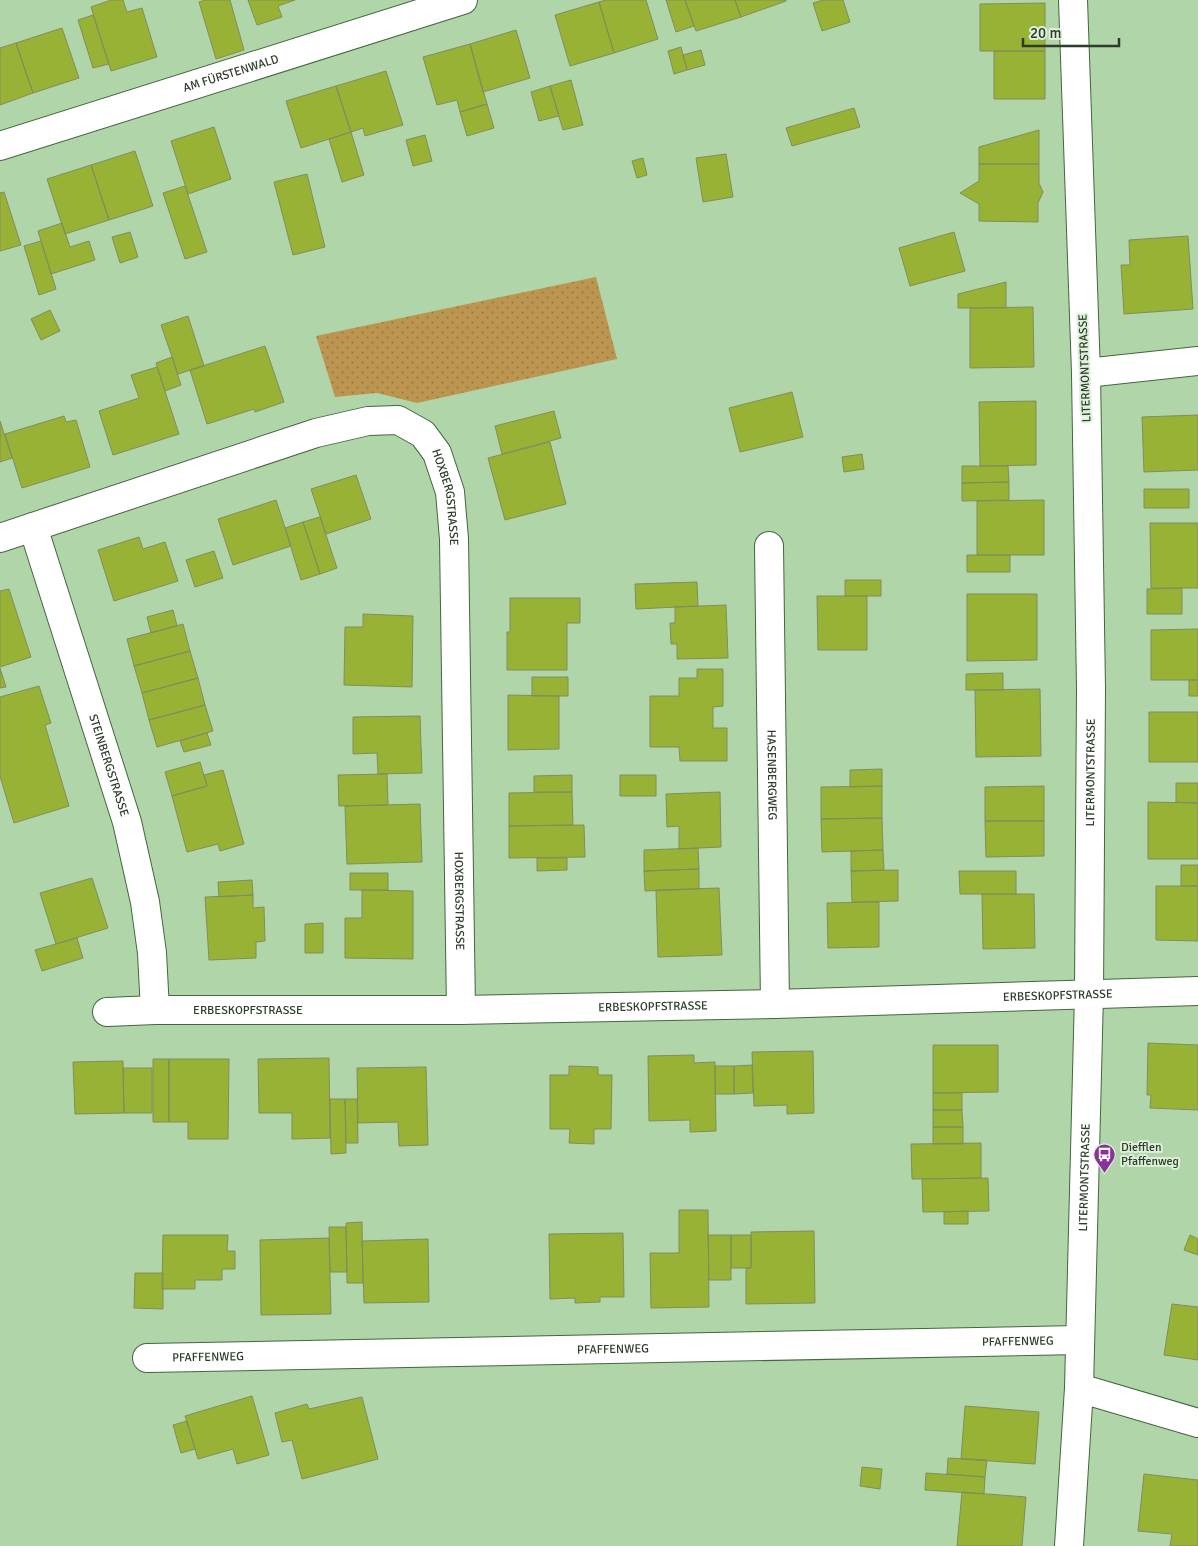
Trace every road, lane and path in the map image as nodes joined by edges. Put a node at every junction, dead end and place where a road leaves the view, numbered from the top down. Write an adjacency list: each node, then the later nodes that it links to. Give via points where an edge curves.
1 (463, 0): 3 (street, AM FÜRSTENWALD)
2 (1072, 0): 5 (street, LITERMONTSTRASSE)
3 (0, 146)
4 (1198, 361): 5 (street)
5 (1086, 373): 10 (street, LITERMONTSTRASSE, via 1091,688)
6 (32, 527): 7 (street, HOXBERGSTRASSE); 12 (street, STEINBERGSTRASSE, via 127,822 145,902); 13 (street, HOXBERGSTRASSE, via 316,433 368,421 398,420 423,434 437,453 450,492 454,539)
7 (0, 538)
8 (769, 546): 11 (street, HASENBERGWEG)
9 (1198, 991): 10 (street, ERBESKOPFSTRASSE)
10 (1089, 994): 11 (street, ERBESKOPFSTRASSE); 15 (street, LITERMONTSTRASSE)
11 (775, 1004): 13 (street, ERBESKOPFSTRASSE)
12 (155, 1010): 13 (street, ERBESKOPFSTRASSE); 14 (street, ERBESKOPFSTRASSE)
13 (461, 1010)
14 (107, 1012)
15 (1079, 1340): 16 (street, PFAFFENWEG); 17 (street, LITERMONTSTRASSE)
16 (147, 1358)
17 (1079, 1388): 18 (street); 19 (street, LITERMONTSTRASSE)
18 (1198, 1423)
19 (1069, 1546)

